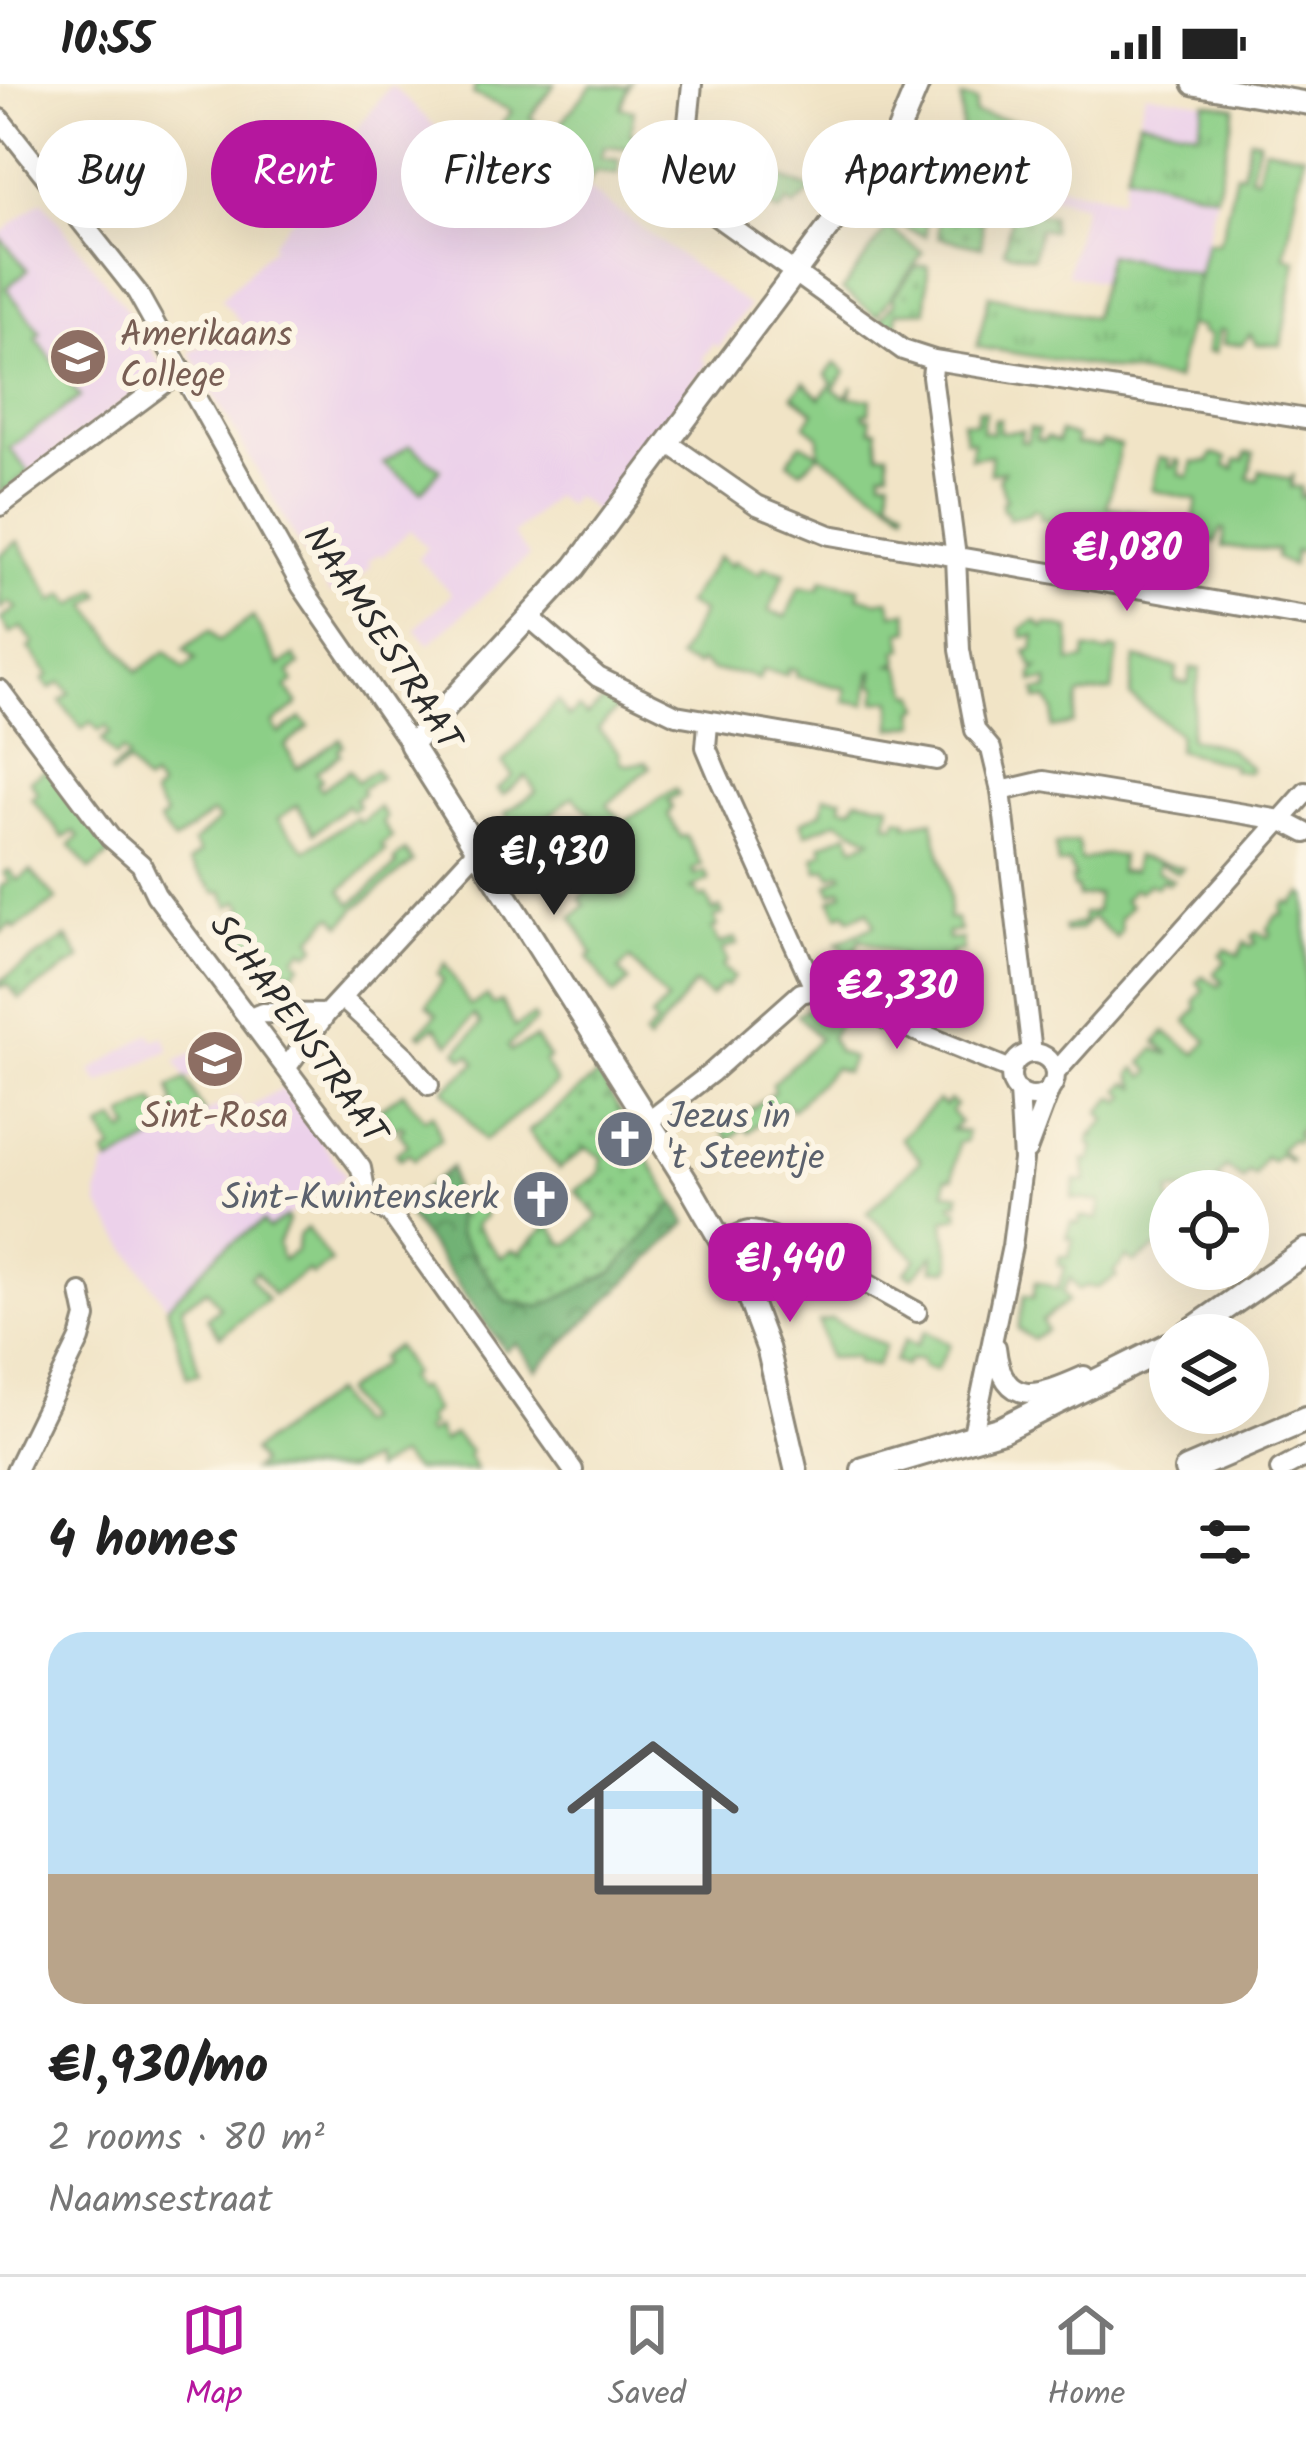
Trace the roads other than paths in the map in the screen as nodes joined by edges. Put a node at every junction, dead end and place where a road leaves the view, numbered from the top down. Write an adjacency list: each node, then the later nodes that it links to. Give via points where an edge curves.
1 (692, 84): 6 (street, via 685,190)
2 (919, 84): 6 (street, via 895,139)
3 (1194, 84): 4 (street)
4 (1306, 103)
5 (0, 119): 8 (street, NAAMSESTRAAT, via 137,292)
6 (795, 272): 7 (street, via 903,350); 10 (street)
7 (934, 360): 9 (street); 12 (street)
8 (182, 370): 11 (street); 17 (street, NAAMSESTRAAT, via 302,587)
9 (1306, 419)
10 (668, 443): 12 (street, via 758,506 797,523); 14 (street)
11 (0, 506)
12 (956, 557): 13 (street); 19 (street, via 960,650 976,730 992,749)
13 (1306, 617)
14 (530, 619): 16 (street, via 598,677); 17 (street)
15 (0, 690): 27 (street, SCHAPENSTRAAT, via 110,837 141,864)
16 (708, 724): 18 (street); 24 (street, via 706,746)
17 (411, 745): 23 (street, NAAMSESTRAAT)
18 (936, 760)
19 (1001, 790): 21 (street, via 1044,781); 28 (street)
20 (1306, 792): 21 (street)
21 (1282, 820): 22 (street); 31 (street)
22 (1306, 832)
23 (478, 849): 25 (street); 34 (street, NAAMSESTRAAT)
24 (815, 990): 30 (street); 34 (street)
25 (344, 1000): 26 (street); 32 (street)
26 (326, 1014): 27 (street); 29 (street)
27 (250, 1018): 29 (street, SCHAPENSTRAAT)
28 (1032, 1053): 30 (street); 31 (street, via 1045,1056)
29 (287, 1067): 49 (street, SCHAPENSTRAAT, via 362,1168 373,1206 391,1214)
30 (1011, 1070): 33 (street)
31 (1053, 1079): 33 (street, via 1037,1096); 35 (street)
32 (429, 1085)
33 (1019, 1091): 35 (street)
34 (649, 1121): 36 (street, NAAMSESTRAAT)
35 (1023, 1160): 41 (street)
36 (723, 1243): 39 (street, via 759,1232); 50 (street, NAAMSESTRAAT, via 757,1315)
37 (1306, 1251): 40 (main road)
38 (81, 1292): 48 (street, via 80,1339)
39 (917, 1312)
40 (1216, 1314)
41 (995, 1336): 43 (street, via 1000,1375 1028,1393 1100,1369); 45 (street)
42 (1149, 1357): 43 (main road)
43 (1127, 1369): 45 (main road)
44 (1306, 1419): 47 (main road)
45 (962, 1442): 51 (main road); 52 (main road)
46 (1306, 1456): 54 (street)
47 (1213, 1466): 53 (main road)
48 (16, 1470)
49 (573, 1470)
50 (796, 1470)
51 (865, 1470)
52 (941, 1470)
53 (1187, 1470)
54 (1280, 1470)

